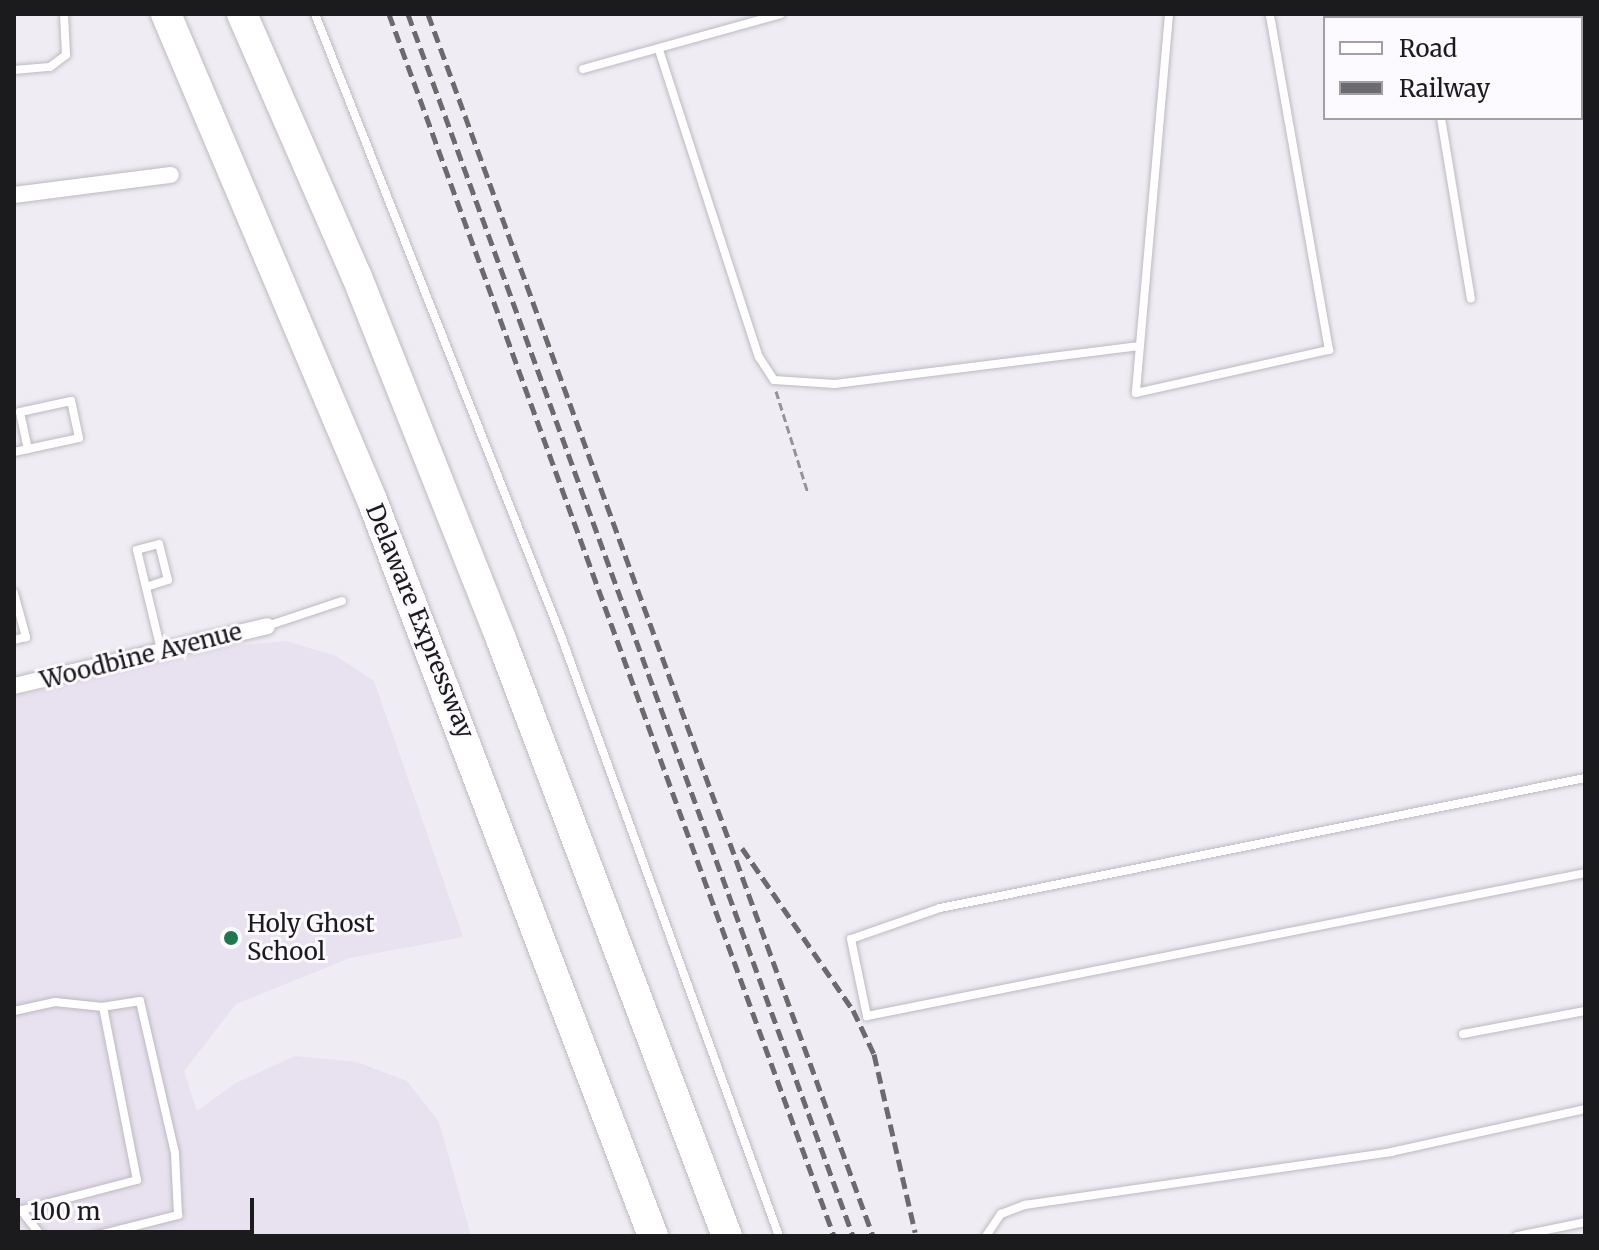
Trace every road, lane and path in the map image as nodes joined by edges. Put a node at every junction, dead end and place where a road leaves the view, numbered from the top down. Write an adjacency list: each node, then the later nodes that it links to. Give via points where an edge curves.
1 (64, 14): 10 (lane, via 66,55 50,67)
2 (166, 14): 38 (highway, Delaware Expressway, via 384,529)
3 (242, 14): 39 (highway, via 357,277 484,595)
4 (315, 14): 40 (lane, via 560,633)
5 (781, 14): 8 (lane)
6 (1169, 14): 15 (lane)
7 (1270, 14): 15 (lane, via 1329,350 1136,393)
8 (659, 50): 9 (lane); 16 (lane, via 759,357)
9 (583, 69)
10 (14, 70)
11 (1441, 120): 14 (lane)
12 (171, 175): 13 (street)
13 (14, 195)
14 (1471, 299)
15 (1140, 346): 16 (lane, via 835,384)
16 (774, 380): 19 (path)
17 (28, 449): 17 (lane, via 79,438 71,401 20,412); 18 (lane)
18 (14, 452)
19 (808, 493)
20 (146, 587): 20 (lane, via 137,550 159,544 168,580); 25 (lane)
21 (14, 593): 24 (lane, via 26,637)
22 (342, 601): 23 (lane)
23 (267, 626): 25 (street, Woodbine Avenue)
24 (14, 640)
25 (161, 651): 26 (street, Woodbine Avenue)
26 (14, 686)
27 (1585, 778): 28 (lane, via 940,908 851,939 867,1016)
28 (1585, 873)
29 (103, 1007): 30 (lane, via 55,1002); 34 (lane, via 137,1180); 37 (lane, via 140,1001 175,1153 178,1215)
30 (14, 1011)
31 (1585, 1011): 32 (lane)
32 (1463, 1034)
33 (1585, 1109): 41 (lane, via 1391,1152 1025,1205 1001,1214)
34 (18, 1211): 36 (lane)
35 (1585, 1222): 42 (lane)
36 (41, 1236)
37 (95, 1236)
38 (653, 1236)
39 (727, 1236)
40 (779, 1236)
41 (986, 1236)
42 (1517, 1236)

